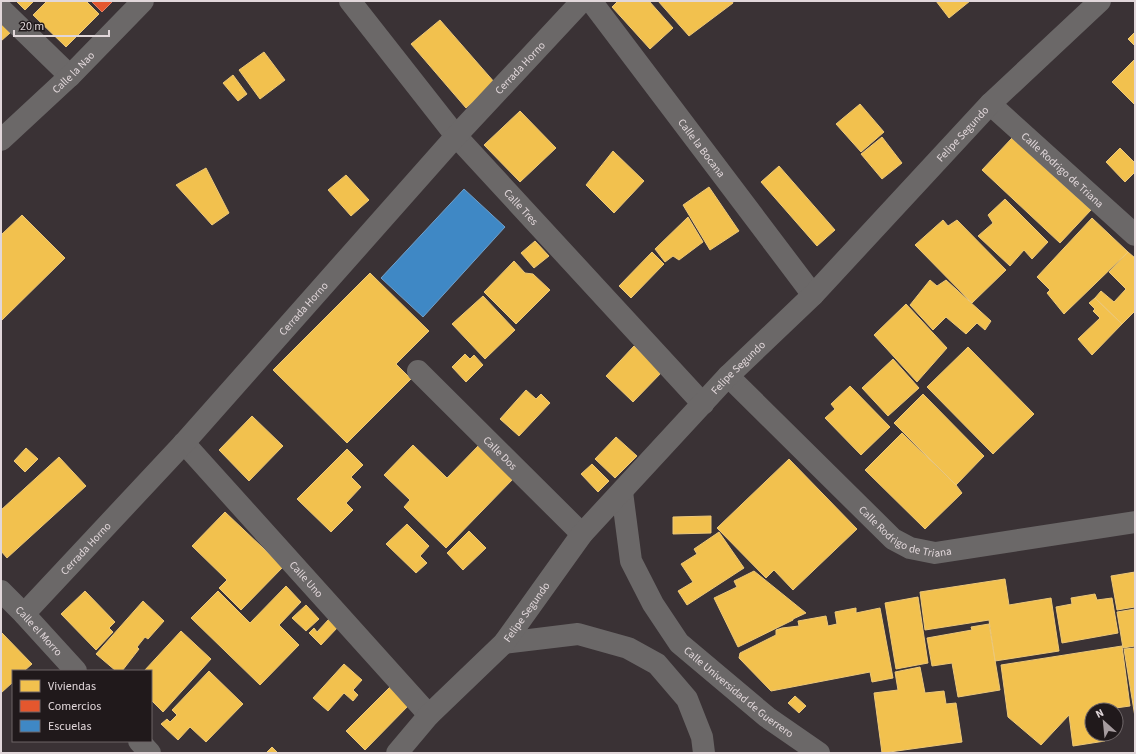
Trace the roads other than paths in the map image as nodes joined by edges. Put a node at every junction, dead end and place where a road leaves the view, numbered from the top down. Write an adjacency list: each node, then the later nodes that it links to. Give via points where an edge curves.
1 (142, 1): 7 (street, Calle la Nao)
2 (350, 1): 9 (street, Calle Tres)
3 (582, 1): 9 (street, Cerrada Horno)
4 (591, 1): 12 (street, Calle la Bocana)
5 (1100, 1): 8 (street, Felipe Segundo)
6 (1, 9): 7 (street)
7 (70, 76): 10 (street, Calle la Nao)
8 (990, 104): 11 (street, Calle Rodrigo de Triana); 12 (street, Felipe Segundo)
9 (456, 136): 15 (street, Calle Tres); 16 (street, Cerrada Horno)
10 (1, 140)
11 (1135, 234)
12 (813, 295): 14 (street, Felipe Segundo)
13 (418, 371): 19 (street, Calle Dos)
14 (728, 376): 15 (street, Felipe Segundo); 18 (street, Calle Rodrigo de Triana, via 893,539 910,548 935,553)
15 (702, 404): 17 (street, Felipe Segundo)
16 (184, 443): 21 (street, Cerrada Horno); 26 (street, Calle Uno)
17 (622, 492): 19 (street, Felipe Segundo); 23 (street, Calle Universidad de Guerrero, via 631,561 653,604)
18 (1135, 522)
19 (582, 534): 22 (street, Felipe Segundo)
20 (1, 592): 21 (street, Calle el Morro)
21 (24, 614): 25 (street, Calle el Morro)
22 (504, 643): 24 (street, via 578,634 628,648); 26 (street, Felipe Segundo)
23 (680, 643): 24 (street, Calle Universidad de Guerrero); 31 (street, Calle Universidad de Guerrero, via 767,717)
24 (657, 664): 30 (street, via 687,698 702,737)
25 (75, 670)
26 (429, 715): 29 (street, Felipe Segundo)
27 (140, 742): 28 (street)
28 (150, 753)
29 (397, 753)
30 (704, 753)
31 (819, 753)

